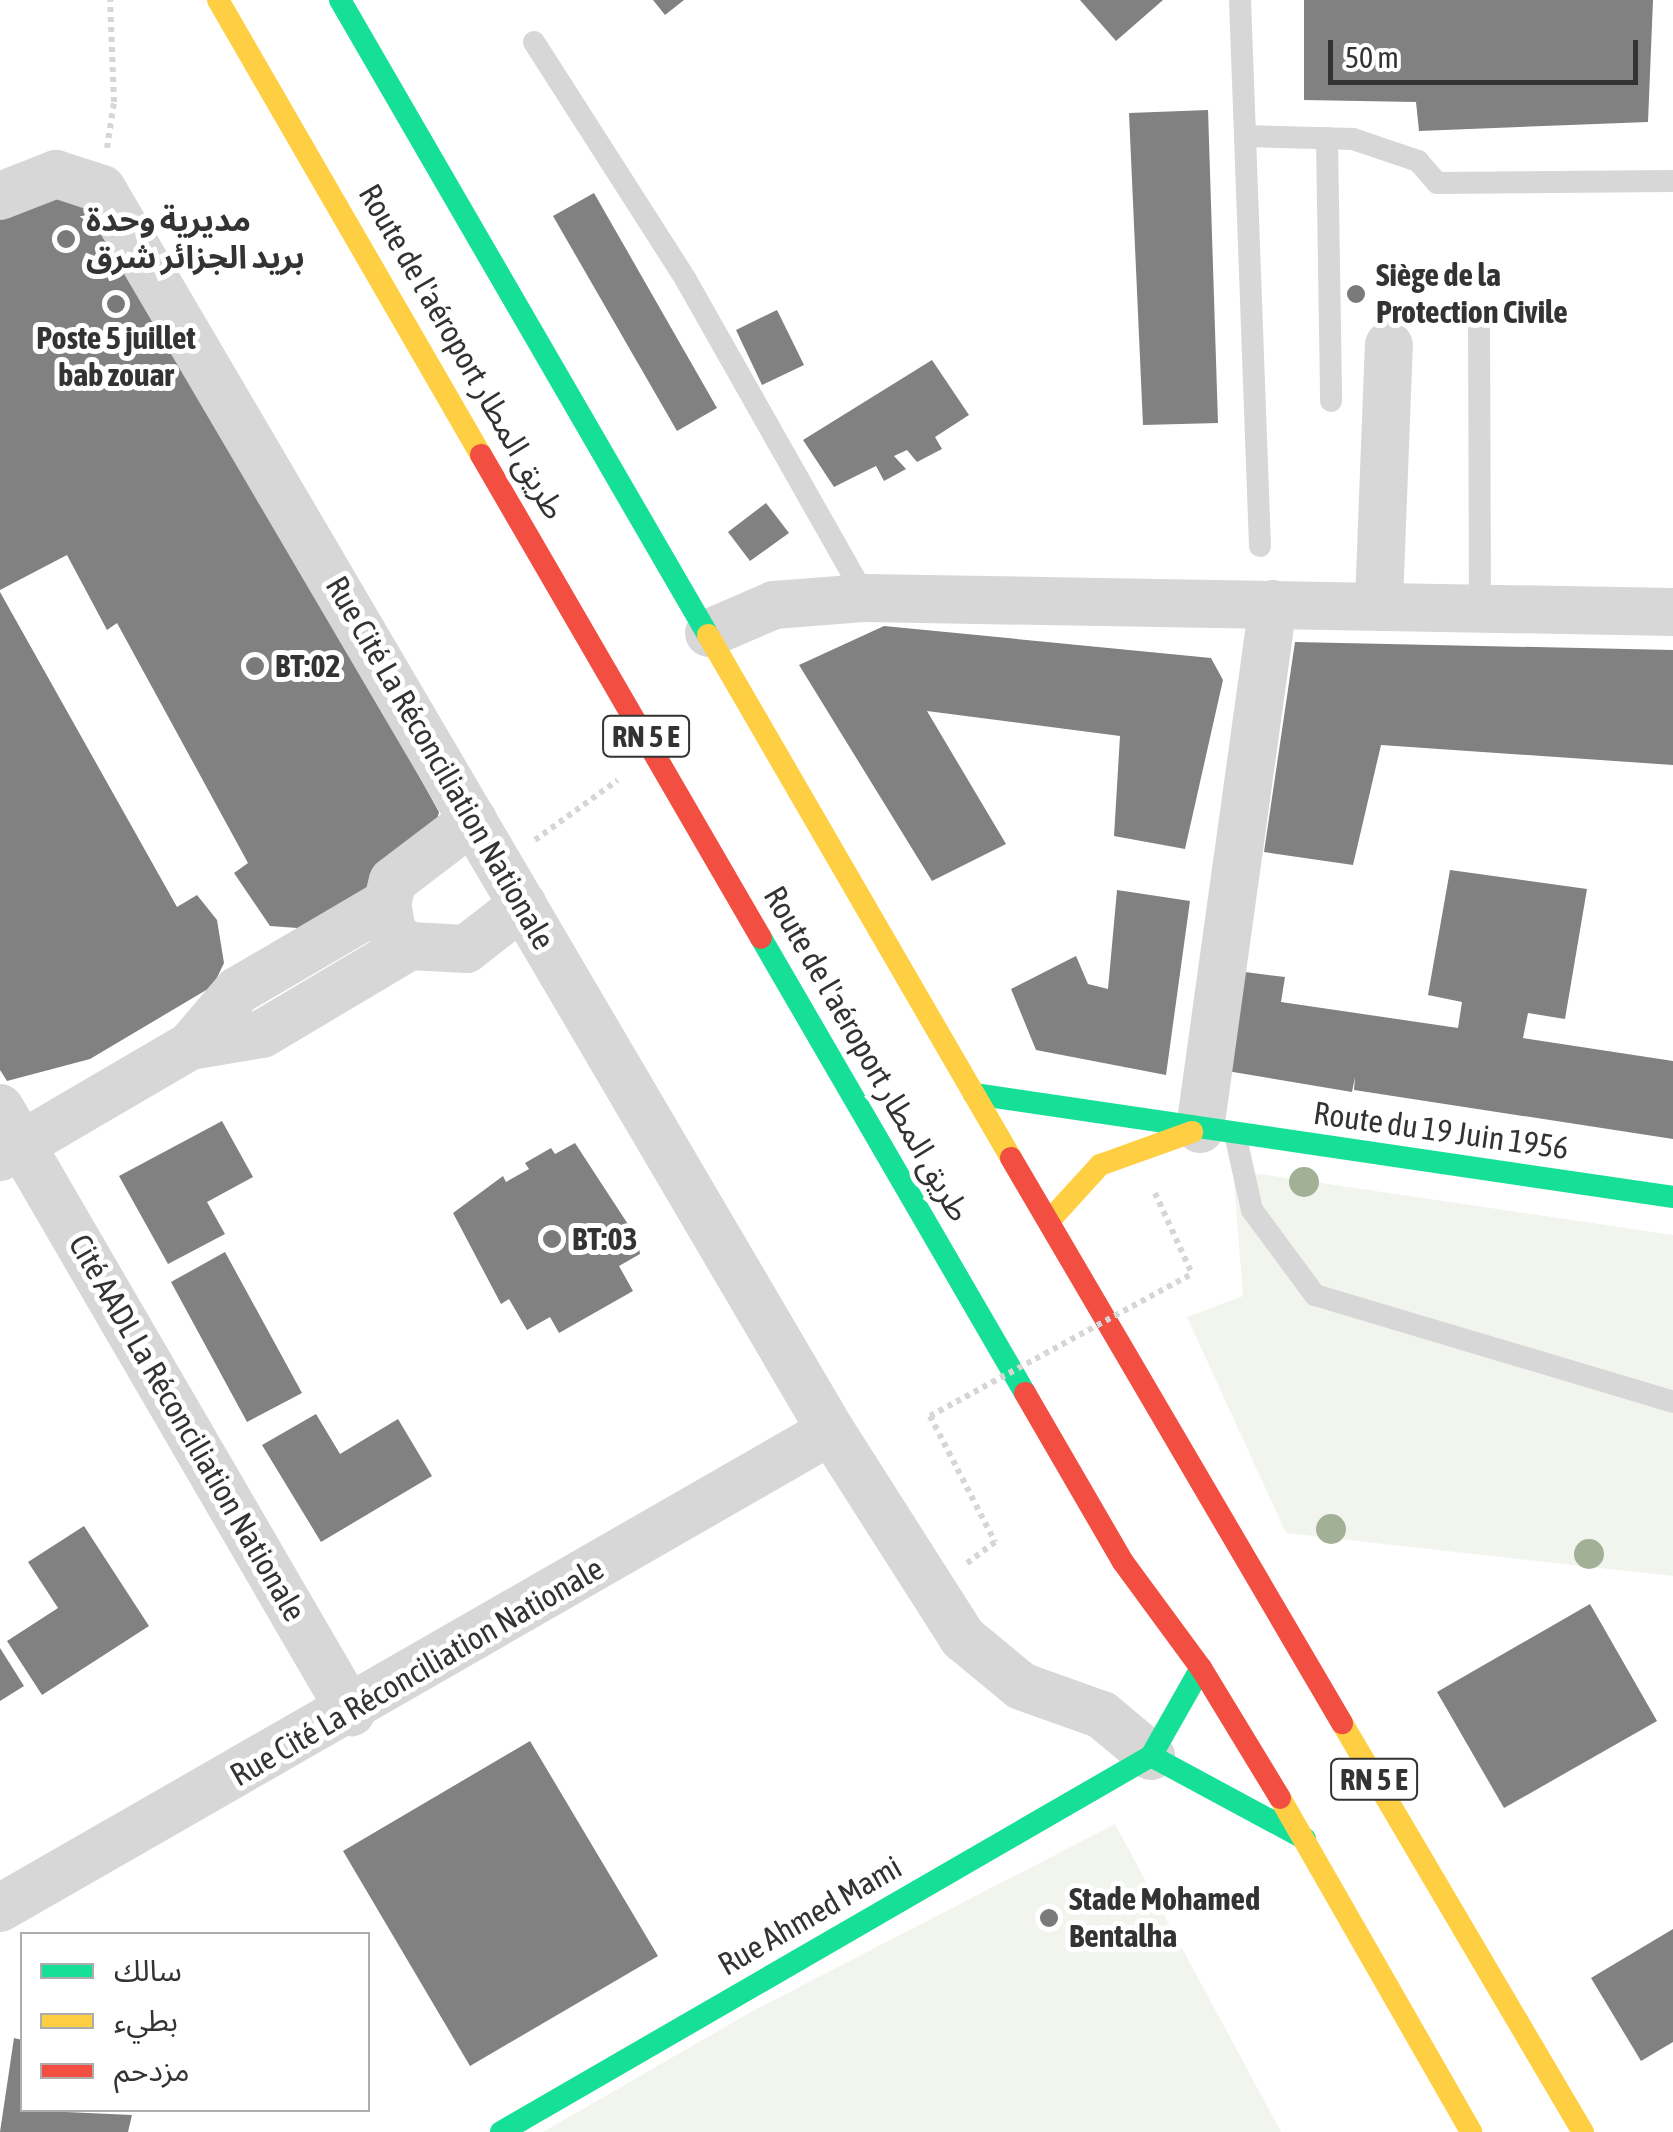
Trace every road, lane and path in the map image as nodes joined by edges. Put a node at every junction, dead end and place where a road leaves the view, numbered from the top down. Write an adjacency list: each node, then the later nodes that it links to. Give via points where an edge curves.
1 (110, 0): 9 (path, via 114,102)
2 (218, 0): 21 (main road, Route de l'aéroport طريق المطار / RN 5 E)
3 (1240, 0): 6 (lane)
4 (349, 4): 20 (main road, RN 5 E)
5 (534, 42): 15 (lane, via 686,280)
6 (1245, 136): 7 (lane); 14 (lane)
7 (1327, 138): 8 (lane, via 1353,139 1418,161 1437,184); 13 (lane)
8 (1673, 181)
9 (102, 189): 10 (street, via 56,174); 22 (street, Rue Cité La Réconciliation Nationale)
10 (0, 196)
11 (1479, 317): 18 (lane)
12 (1389, 345): 16 (street)
13 (1330, 400)
14 (1260, 546)
15 (866, 598): 17 (street); 20 (street, via 774,605)
16 (1379, 602): 17 (street); 18 (street)
17 (1273, 604): 28 (street)
18 (1480, 605): 19 (street)
19 (1673, 612)
20 (709, 632): 27 (main road, RN 5 E)
21 (656, 753): 23 (path); 36 (main road, Route de l'aéroport طريق المطار / RN 5 E, via 1123,1562)
22 (473, 820): 23 (street, Rue Cité La Réconciliation Nationale); 24 (street, via 407,866)
23 (512, 885): 25 (street, via 466,949); 34 (street, Rue Cité La Réconciliation Nationale)
24 (387, 903): 25 (street, via 393,936); 26 (street, via 237,991)
25 (410, 946): 26 (street, via 262,1034)
26 (190, 1046): 29 (street, Cité AADL La Réconciliation Nationale)
27 (974, 1094): 28 (main road, Route du 19 Juin 1956); 32 (main road, RN 5 E)
28 (1218, 1132): 31 (main road, Route du 19 Juin 1956); 32 (main road, via 1100,1166); 33 (lane, via 1252,1210 1315,1295)
29 (7, 1137): 37 (street, Cité AADL La Réconciliation Nationale)
30 (1155, 1193): 35 (path, bridge, via 1192,1274 930,1416)
31 (1673, 1197)
32 (1049, 1220): 42 (main road, RN 5 E)
33 (1673, 1402)
34 (831, 1431): 37 (street, Rue Cité La Réconciliation Nationale); 38 (street, Rue Cité La Réconciliation Nationale, via 963,1638 987,1664 1021,1686 1102,1716)
35 (995, 1542)
36 (1201, 1668): 38 (main road); 39 (main road, Route de l'aéroport طريق المطار / RN 5 E)
37 (351, 1712): 40 (street, Rue Cité La Réconciliation Nationale)
38 (1151, 1756): 39 (main road); 44 (main road, Rue Ahmed Mami)
39 (1305, 1838): 41 (main road, Route de l'aéroport طريق المطار / RN 5 E)
40 (0, 1908)
41 (1418, 2040): 45 (main road); 46 (main road, Route de l'aéroport طريق المطار / RN 5 E)
42 (1558, 2091): 43 (main road); 47 (main road, RN 5 E)
43 (1602, 2115)
44 (502, 2132)
45 (1447, 2132)
46 (1471, 2132)
47 (1583, 2132)

